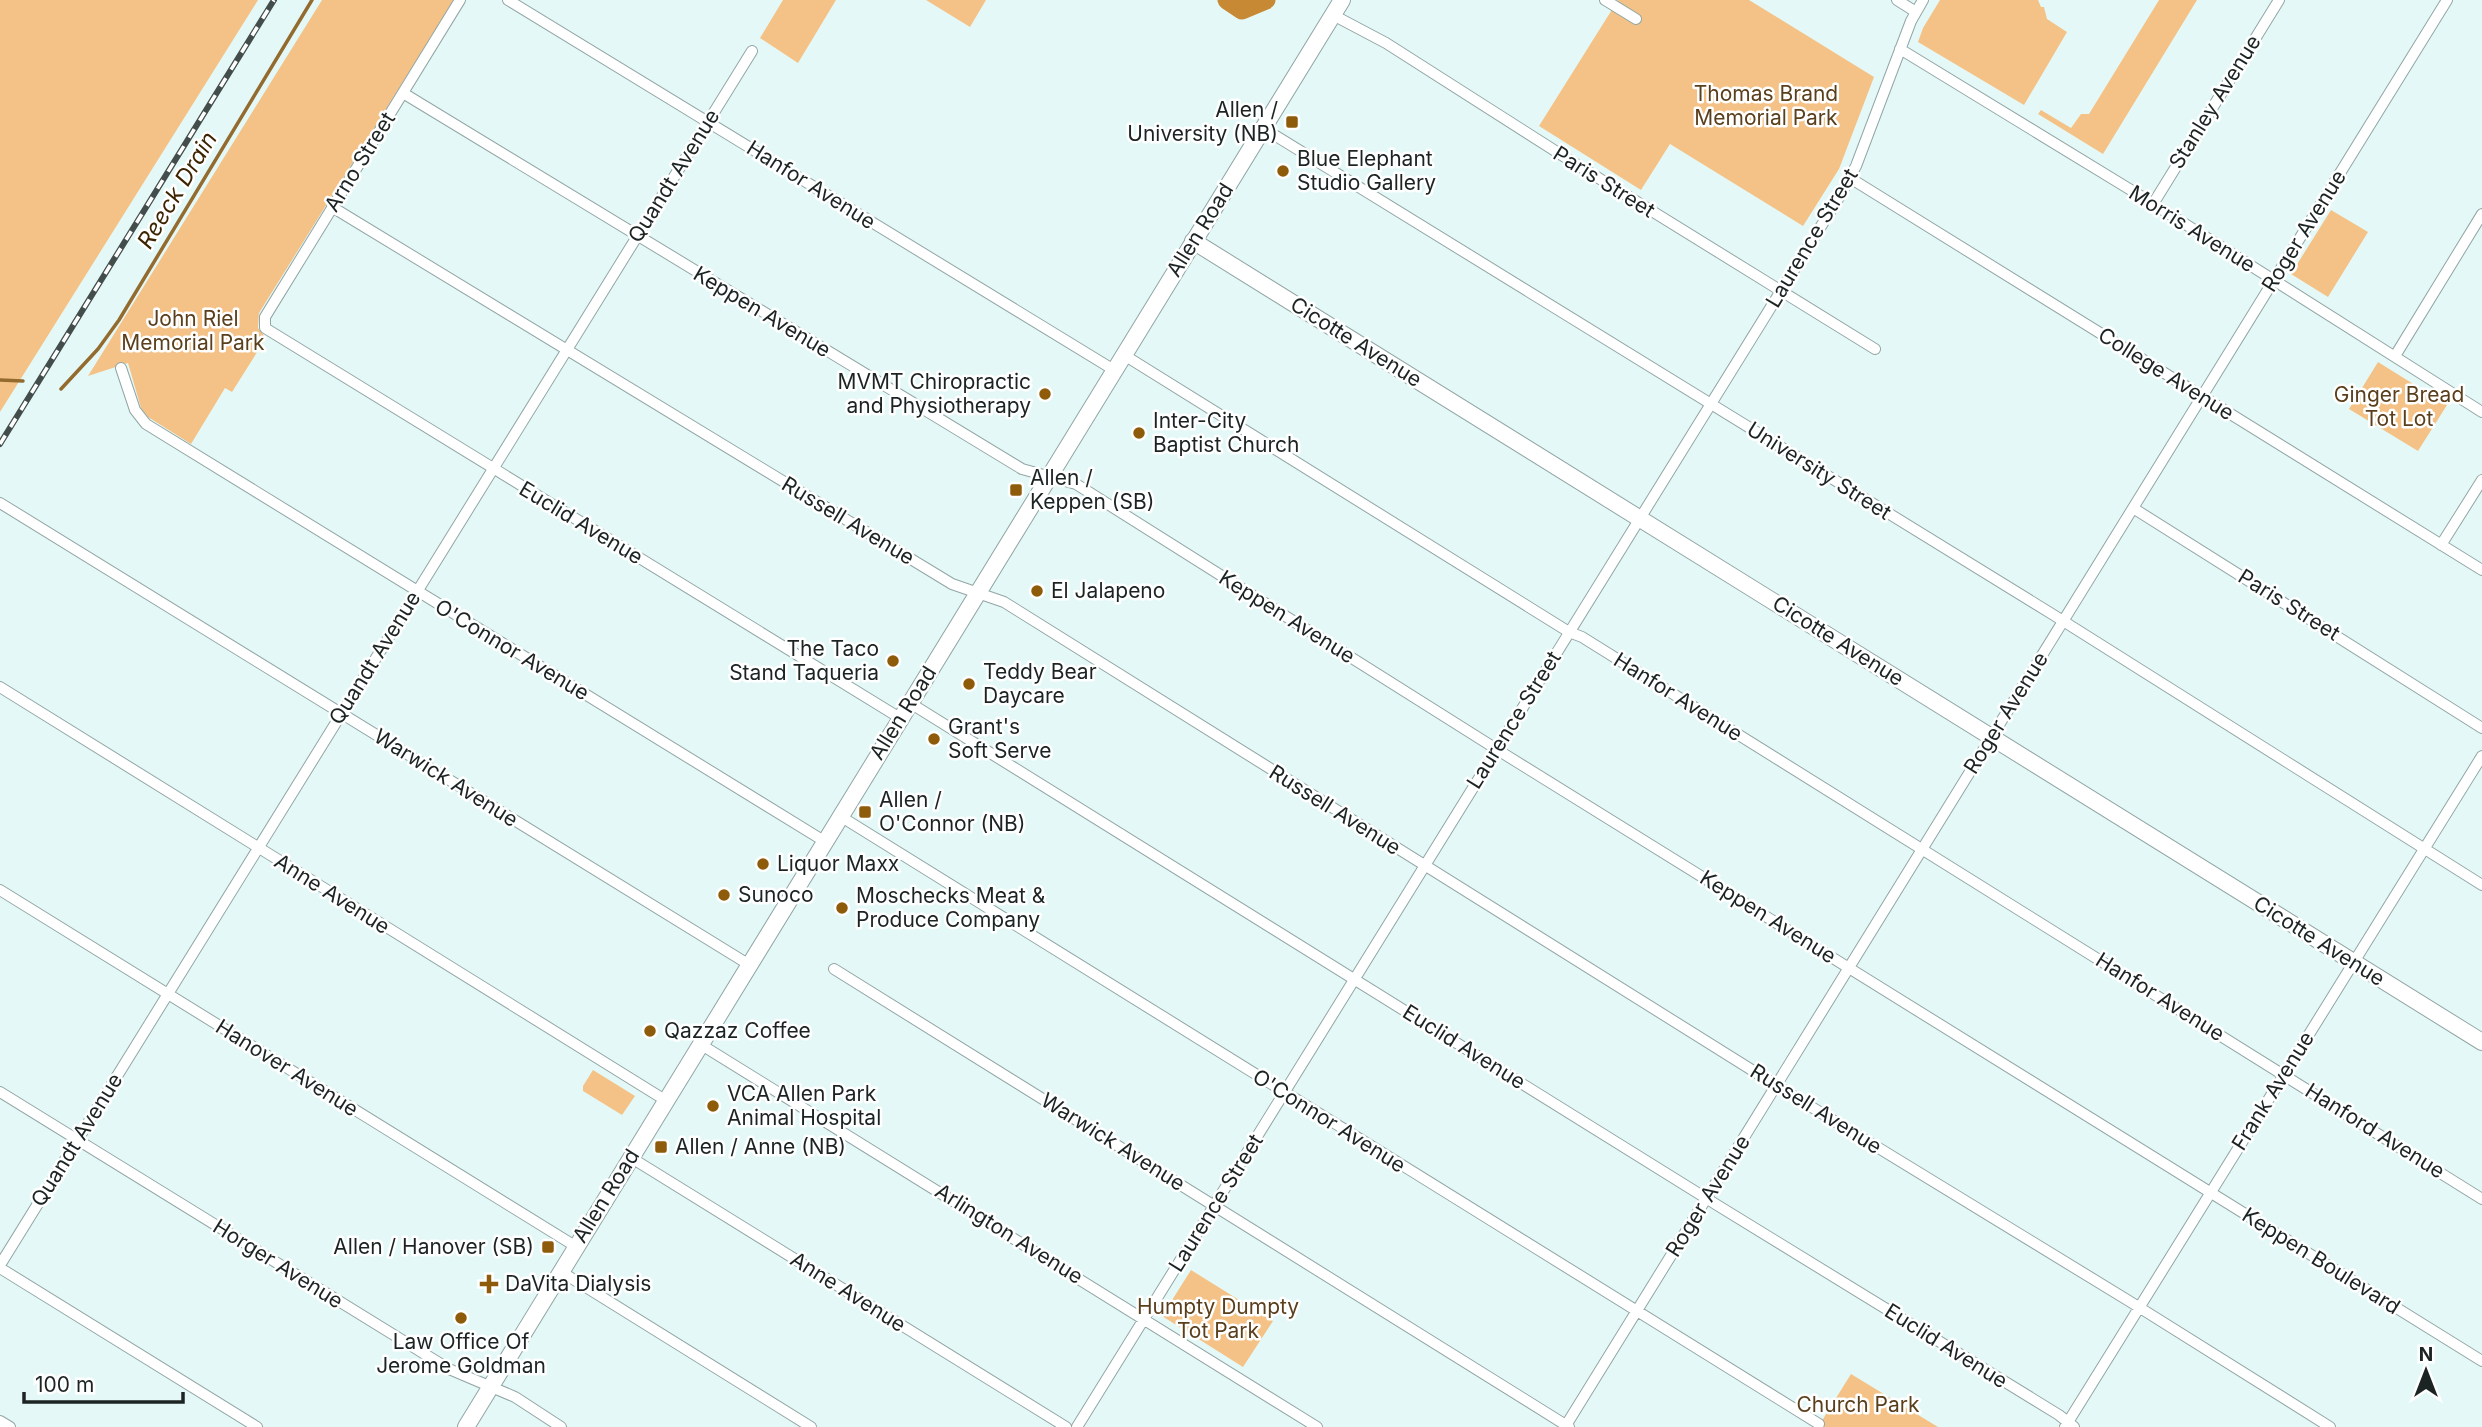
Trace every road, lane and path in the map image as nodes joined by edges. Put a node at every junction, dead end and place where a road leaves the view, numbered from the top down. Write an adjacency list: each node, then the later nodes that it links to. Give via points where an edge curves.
1 (460, 0): 14 (street, Arno Street)
2 (508, 0): 15 (street, Hanfor Avenue)
3 (1342, 0): 10 (main road, Allen Road)
4 (1605, 0): 11 (street)
5 (1897, 0): 9 (street)
6 (1923, 0): 9 (street, Laurence Street)
7 (2279, 0): 18 (street, Stanley Avenue)
8 (2447, 0): 23 (street, Roger Avenue)
9 (1916, 12): 12 (street, Laurence Street)
10 (1333, 15): 16 (main road, Allen Road); 24 (street, Paris Street, via 1386,43)
11 (1636, 19)
12 (1900, 48): 17 (street, Laurence Street); 18 (street, Morris Avenue)
13 (752, 51): 15 (street, Quandt Avenue)
14 (403, 93): 19 (street, Arno Street); 21 (street, Keppen Avenue)
15 (709, 121): 21 (street, Quandt Avenue); 31 (street, Hanfor Avenue)
16 (1264, 128): 22 (main road, Allen Road); 33 (street, University Street)
17 (1850, 178): 24 (street, Laurence Street); 32 (street, College Avenue)
18 (2152, 204): 23 (street, Morris Avenue)
19 (332, 207): 25 (street, Arno Street, via 265,317); 27 (street, Russell Avenue)
20 (2482, 214): 29 (street)
21 (636, 236): 27 (street, Quandt Avenue); 36 (street, Keppen Avenue, via 1015,464)
22 (1194, 241): 28 (main road, Allen Road); 40 (main road, Cicotte Avenue)
23 (2272, 281): 29 (street, Morris Avenue); 32 (street, Roger Avenue)
24 (1779, 291): 26 (street, Paris Street); 33 (street, Laurence Street)
25 (264, 326): 35 (street, Euclid Avenue)
26 (1875, 349)
27 (565, 350): 35 (street, Quandt Avenue); 44 (street, Russell Avenue, via 952,584)
28 (1124, 355): 31 (main road, Allen Road); 46 (street, Hanfor Avenue)
29 (2395, 356): 34 (street, Morris Avenue)
30 (121, 368): 43 (street, O'Connor Avenue, via 135,410 146,424)
31 (1114, 370): 36 (main road, Allen Road)
32 (2201, 397): 39 (street, Roger Avenue); 41 (street, College Avenue)
33 (1711, 404): 40 (street, Laurence Street); 45 (street, University Street)
34 (2482, 412)
35 (493, 468): 43 (street, Quandt Avenue); 50 (street, Euclid Avenue)
36 (1049, 477): 44 (main road, Allen Road); 53 (street, Keppen Avenue, via 1076,484)
37 (2482, 480): 41 (street)
38 (0, 503): 49 (street, Warwick Avenue)
39 (2133, 508): 45 (street, Roger Avenue); 51 (street, Paris Street)
40 (1639, 518): 46 (street, Laurence Street); 52 (main road, Cicotte Avenue)
41 (2441, 545): 42 (street, College Avenue)
42 (2482, 570)
43 (417, 591): 49 (street, Quandt Avenue); 56 (street, O'Connor Avenue)
44 (978, 593): 48 (main road, Allen Road); 60 (street, Russell Avenue, via 1056,634)
45 (2063, 621): 52 (street, Roger Avenue); 59 (street, University Street)
46 (1569, 632): 53 (street, Laurence Street); 58 (street, Hanfor Avenue)
47 (0, 687): 57 (street, Anne Avenue)
48 (910, 703): 50 (main road, Allen Road); 67 (street, Euclid Avenue)
49 (340, 713): 57 (street, Quandt Avenue); 64 (street, Warwick Avenue)
50 (900, 719): 55 (main road, Allen Road)
51 (2482, 728)
52 (1992, 738): 58 (street, Roger Avenue); 63 (main road, Cicotte Avenue)
53 (1496, 749): 60 (street, Laurence Street); 65 (street, Keppen Avenue)
54 (2482, 756): 59 (street, Frank Avenue)
55 (840, 816): 56 (main road, Allen Road); 75 (street, O'Connor Avenue)
56 (824, 841): 64 (main road, Allen Road)
57 (257, 848): 68 (street, Quandt Avenue); 76 (street, Anne Avenue)
58 (1922, 849): 65 (street, Roger Avenue); 69 (street, Hanfor Avenue)
59 (2425, 849): 61 (street, University Street); 63 (street, Frank Avenue)
60 (1425, 866): 67 (street, Laurence Street); 73 (street, Russell Avenue)
61 (2482, 884)
62 (0, 890): 68 (street, Hanover Avenue)
63 (2355, 962): 70 (main road, Cicotte Avenue); 72 (street, Frank Avenue)
64 (748, 964): 71 (main road, Allen Road)
65 (1849, 967): 73 (street, Roger Avenue); 79 (street, Keppen Avenue)
66 (834, 969): 83 (street, Warwick Avenue)
67 (1354, 979): 75 (street, Laurence Street); 81 (street, Euclid Avenue)
68 (167, 994): 77 (street, Quandt Avenue); 84 (street, Hanover Avenue)
69 (2232, 1042): 72 (street, Hanford Avenue)
70 (2482, 1042)
71 (700, 1044): 76 (main road, Allen Road); 89 (street, Arlington Avenue)
72 (2284, 1074): 80 (street, Frank Avenue); 82 (street, Hanford Avenue)
73 (1776, 1085): 81 (street, Roger Avenue); 87 (street, Russell Avenue)
74 (0, 1092): 77 (street, Horger Avenue)
75 (1284, 1093): 83 (street, Laurence Street); 88 (street, O'Connor Avenue)
76 (665, 1100): 78 (main road, Allen Road)
77 (78, 1140): 85 (street, Quandt Avenue); 91 (street, Horger Avenue, via 451,1370)
78 (630, 1157): 84 (main road, Allen Road); 101 (street, Anne Avenue)
79 (2160, 1161): 80 (street, Keppen Boulevard)
80 (2211, 1192): 87 (street, Frank Avenue); 90 (street, Keppen Boulevard)
81 (1706, 1198): 88 (street, Roger Avenue); 95 (street, Euclid Avenue, via 2059,1415)
82 (2482, 1199)
83 (1215, 1206): 89 (street, Laurence Street); 94 (street, Warwick Avenue)
84 (575, 1246): 86 (main road, Allen Road)
85 (0, 1267): 97 (street)
86 (560, 1271): 91 (main road, Allen Road); 100 (street)
87 (2139, 1307): 95 (street, Frank Avenue); 104 (street, Russell Avenue)
88 (1636, 1312): 93 (street, O'Connor Avenue); 94 (street, Roger Avenue)
89 (1145, 1318): 102 (street, Laurence Street); 103 (street, Arlington Avenue)
90 (2482, 1361)
91 (491, 1388): 98 (main road, Allen Road); 99 (street, Horger Avenue, via 515,1397)
92 (0, 1421): 96 (street)
93 (1819, 1424)
94 (1567, 1426)
95 (2069, 1426)
96 (10, 1427)
97 (257, 1427)
98 (466, 1427)
99 (561, 1427)
100 (811, 1427)
101 (1066, 1427)
102 (1077, 1427)
103 (1317, 1427)
104 (2330, 1427)

